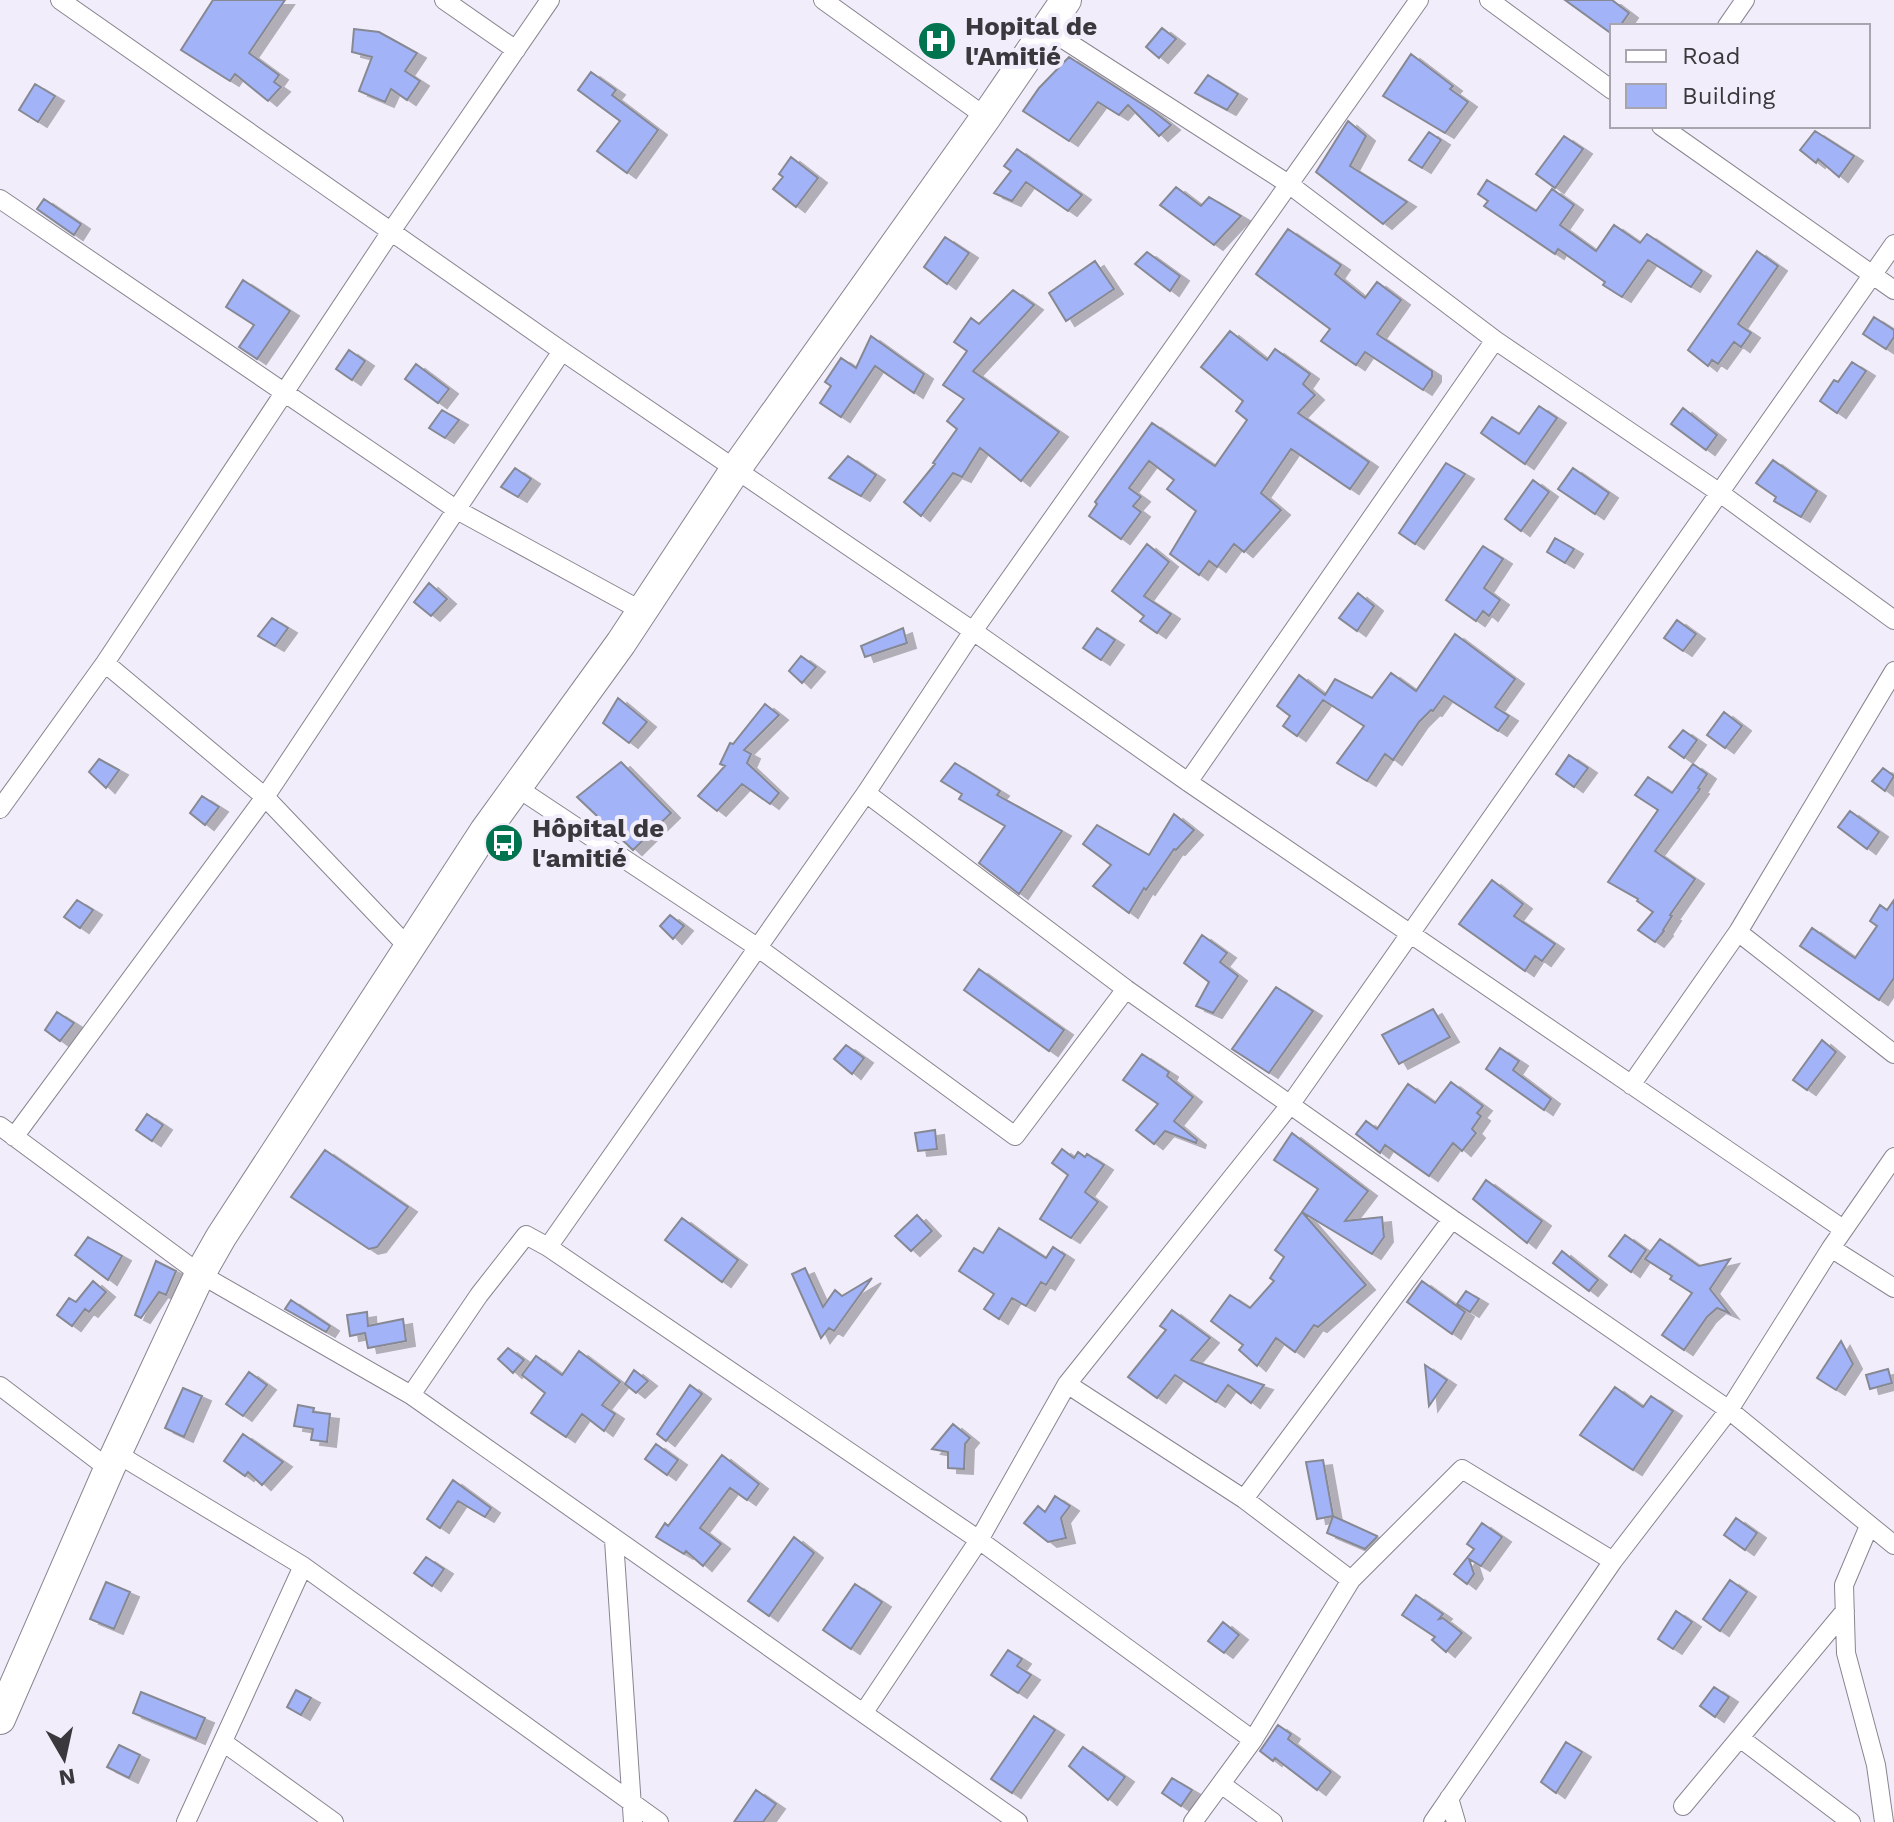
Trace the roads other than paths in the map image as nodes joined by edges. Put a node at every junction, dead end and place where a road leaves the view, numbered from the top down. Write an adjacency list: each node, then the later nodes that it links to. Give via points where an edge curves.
1 (60, 0): 17 (street)
2 (444, 0): 11 (street)
3 (550, 0): 11 (street)
4 (823, 0): 13 (street)
5 (1066, 0): 10 (main road)
6 (1419, 0): 15 (street)
7 (1489, 0): 12 (street)
8 (1745, 0): 9 (street)
9 (1728, 24)
10 (1046, 28): 13 (main road); 15 (street)
11 (516, 50): 17 (street)
12 (1610, 89)
13 (986, 117): 24 (main road)
14 (1664, 128): 19 (street)
15 (1290, 185): 21 (street); 29 (street)
16 (0, 199): 23 (street)
17 (392, 230): 22 (street); 23 (street)
18 (1894, 244): 19 (street)
19 (1872, 275): 20 (street); 25 (street)
20 (1894, 290)
21 (1495, 340): 25 (street); 32 (street)
22 (562, 351): 24 (street); 26 (street)
23 (284, 392): 26 (street); 30 (street)
24 (735, 470): 27 (main road); 29 (street)
25 (1720, 493): 28 (street); 38 (street)
26 (457, 510): 27 (street); 35 (street)
27 (642, 611): 33 (main road)
28 (1894, 620)
29 (973, 631): 32 (street); 34 (street)
30 (105, 663): 35 (street); 36 (street)
31 (1894, 671): 37 (street)
32 (1188, 782): 38 (street)
33 (516, 787): 39 (main road); 40 (street)
34 (866, 793): 40 (street); 41 (street)
35 (265, 797): 39 (street); 45 (street)
36 (0, 809)
37 (1738, 932): 42 (street); 43 (street)
38 (1410, 934): 43 (street); 44 (street)
39 (408, 947): 52 (main road)
40 (757, 947): 41 (street, via 1015,1136); 50 (street)
41 (1126, 989): 44 (street)
42 (1894, 1054)
43 (1631, 1085): 49 (street)
44 (1290, 1105): 48 (street); 54 (street)
45 (7, 1132): 52 (street)
46 (1894, 1157): 47 (street)
47 (1886, 1183): 49 (street)
48 (1452, 1219): 57 (street); 59 (street)
49 (1843, 1229): 51 (street)
50 (548, 1247): 56 (street, via 526,1235); 62 (street)
51 (1831, 1248): 53 (street); 57 (street)
52 (200, 1274): 56 (street); 58 (main road)
53 (1894, 1288)
54 (1067, 1384): 59 (street); 62 (street)
55 (0, 1386): 58 (street)
56 (411, 1395): 61 (street)
57 (1729, 1410): 60 (street); 64 (street)
58 (112, 1461): 65 (street); 69 (main road)
59 (1244, 1499): 66 (street)
60 (1869, 1526): 63 (street); 67 (street, via 1844,1585)
61 (614, 1540): 68 (street); 75 (street)
62 (979, 1540): 68 (street); 71 (street)
63 (1894, 1545)
64 (1613, 1561): 66 (street, via 1462,1469); 74 (street)
65 (303, 1566): 72 (street); 75 (street)
66 (1351, 1580): 71 (street)
67 (1845, 1611): 70 (street); 77 (street, via 1846,1653 1876,1765)
68 (864, 1712): 82 (street)
69 (0, 1719)
70 (1740, 1738): 76 (street); 87 (street)
71 (1253, 1740): 73 (street)
72 (223, 1742): 78 (street); 79 (street)
73 (1221, 1784): 83 (street); 84 (street)
74 (1449, 1798): 85 (street); 86 (street)
75 (632, 1802): 80 (street); 81 (street)
76 (1683, 1806)
77 (1883, 1820)
78 (186, 1822)
79 (334, 1822)
80 (633, 1822)
81 (659, 1822)
82 (1018, 1822)
83 (1193, 1822)
84 (1273, 1822)
85 (1433, 1822)
86 (1456, 1822)
87 (1851, 1822)

